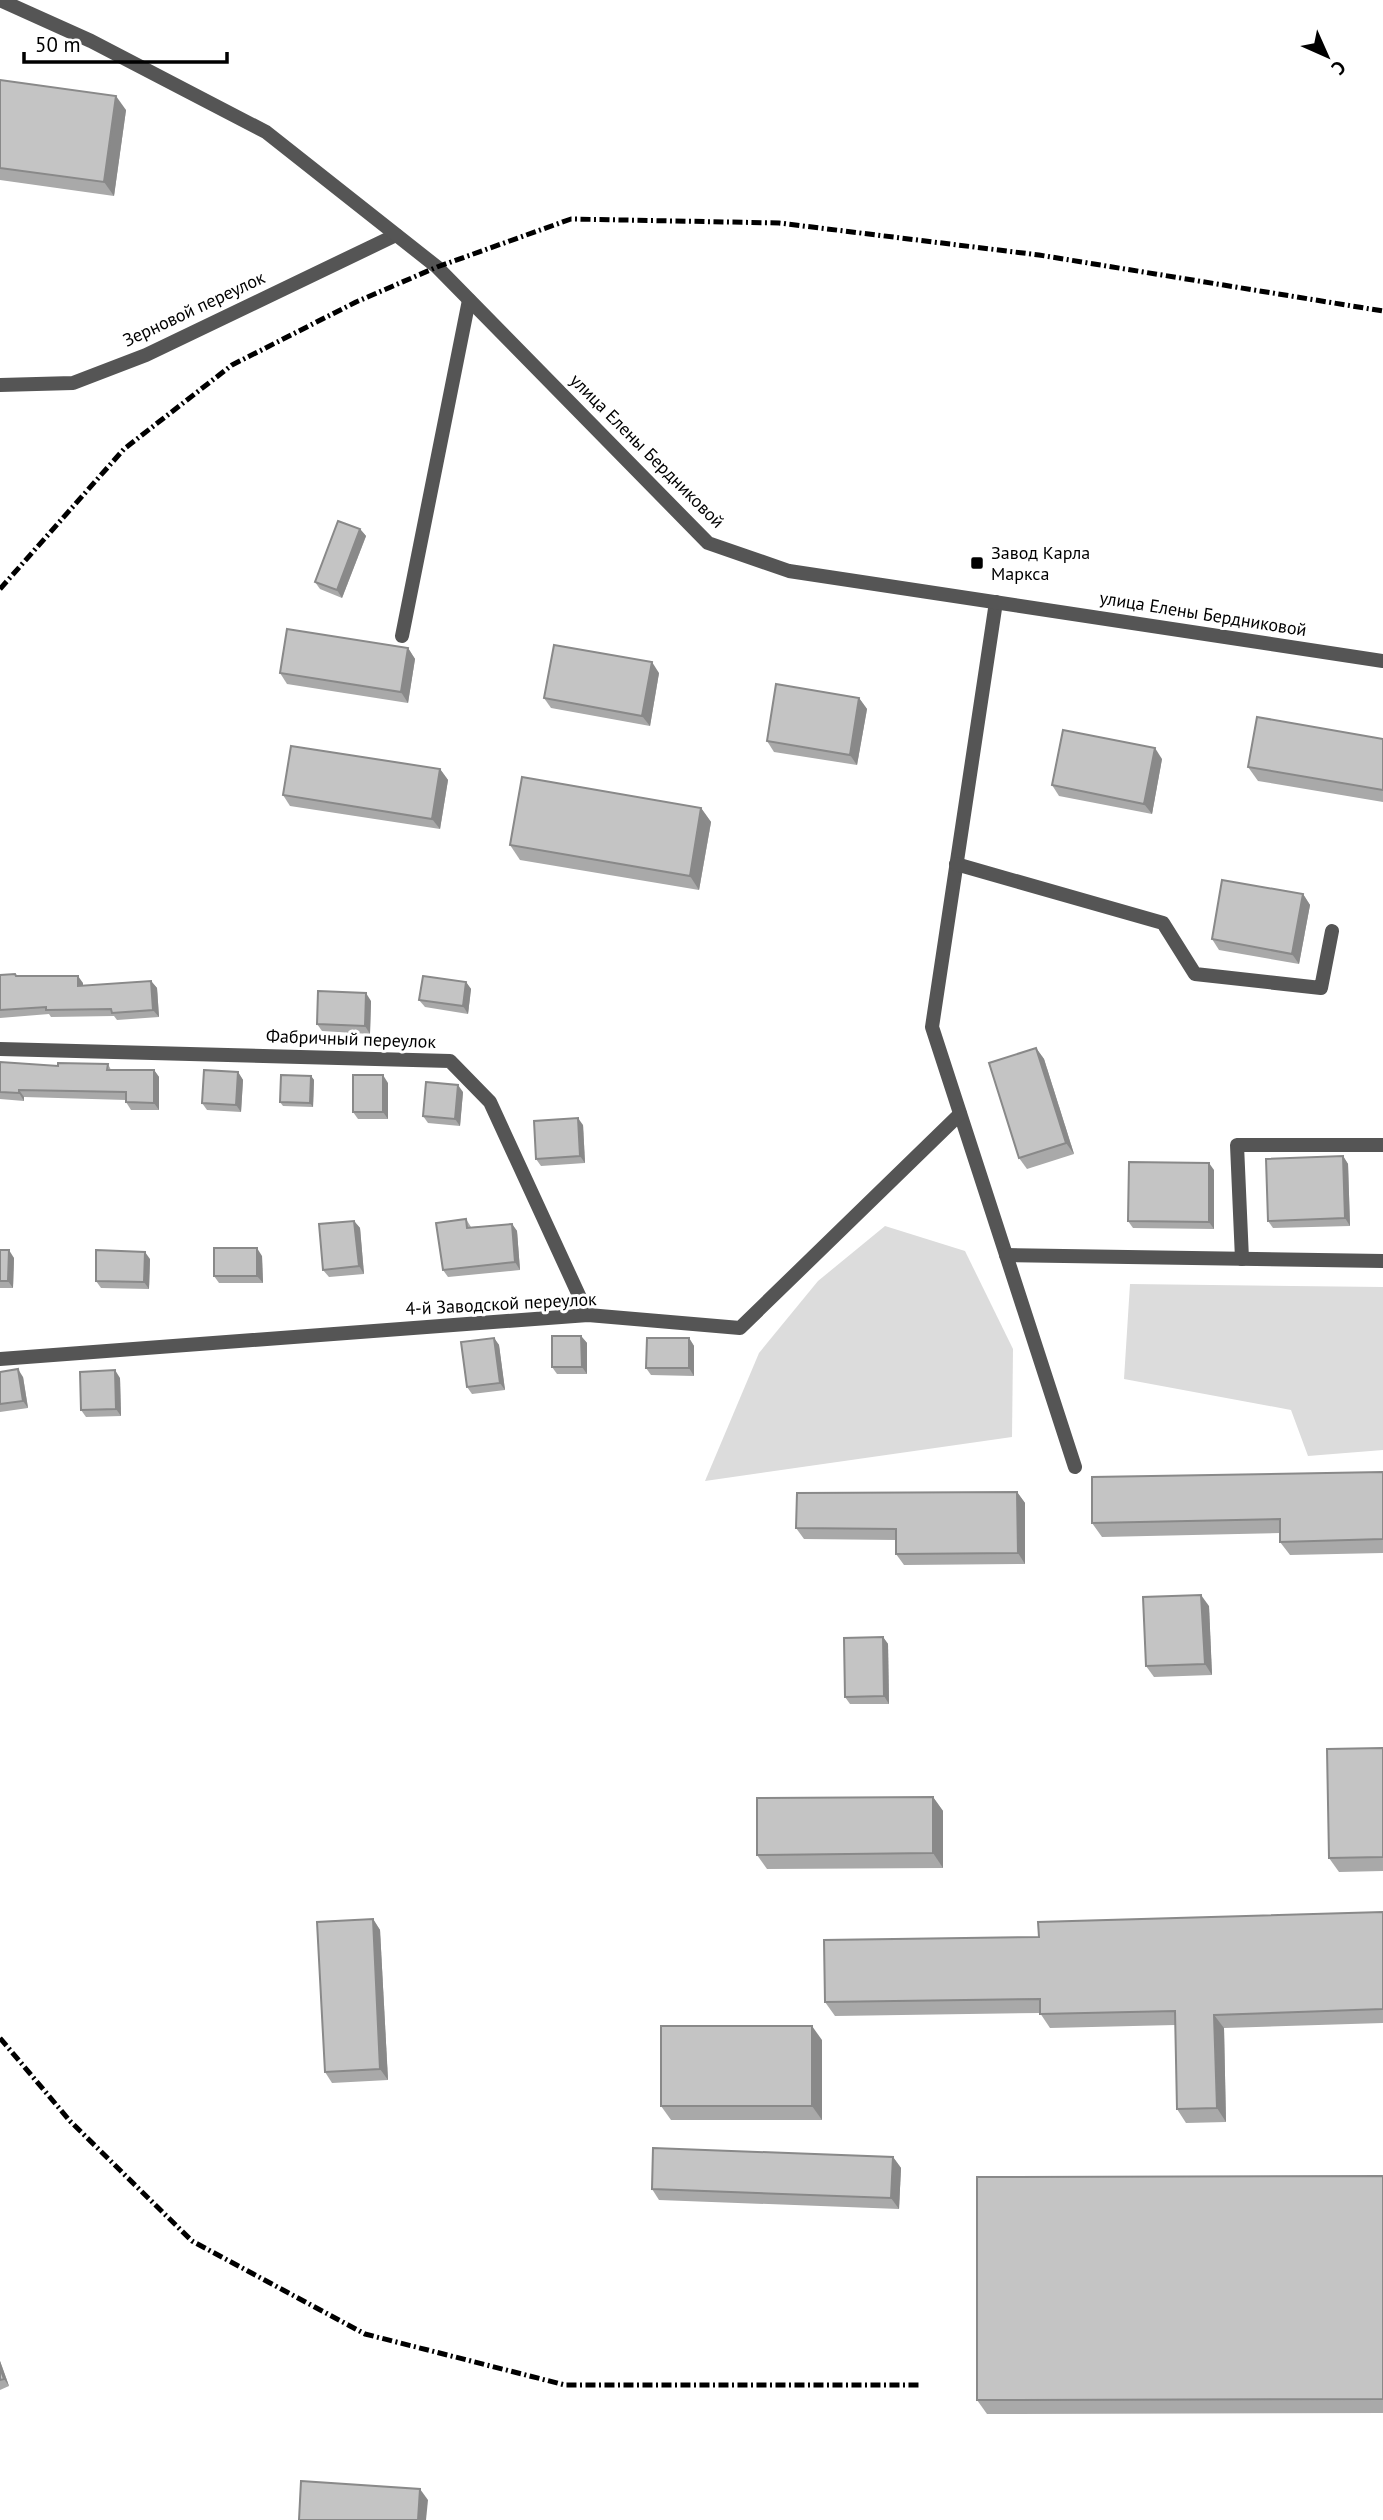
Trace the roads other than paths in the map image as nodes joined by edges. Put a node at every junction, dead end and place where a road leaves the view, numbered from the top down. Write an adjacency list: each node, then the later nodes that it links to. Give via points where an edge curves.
1 (0, 0): 2 (street, улица Елены Бердниковой, via 92,41 267,132)
2 (396, 234): 3 (street, улица Елены Бердниковой); 4 (street, Зерновой переулок, via 146,355 74,383)
3 (469, 300): 5 (street, улица Елены Бердниковой, via 708,543 789,570); 6 (street)
4 (0, 385)
5 (996, 603): 7 (street, улица Елены Бердниковой); 8 (street)
6 (402, 636)
7 (1383, 661)
8 (956, 864): 9 (street, via 1163,923 1195,974 1321,988); 11 (street, via 932,1027)
9 (1332, 931)
10 (0, 1049): 16 (street, Фабричный переулок, via 450,1061 490,1102)
11 (960, 1114): 13 (street); 16 (street, 4-й Заводской переулок, via 740,1328)
12 (1383, 1145): 14 (street, via 1237,1144)
13 (1006, 1255): 14 (street); 18 (street)
14 (1242, 1259): 15 (street)
15 (1383, 1261)
16 (588, 1315): 17 (street, 4-й Заводской переулок)
17 (0, 1359)
18 (1075, 1467)

